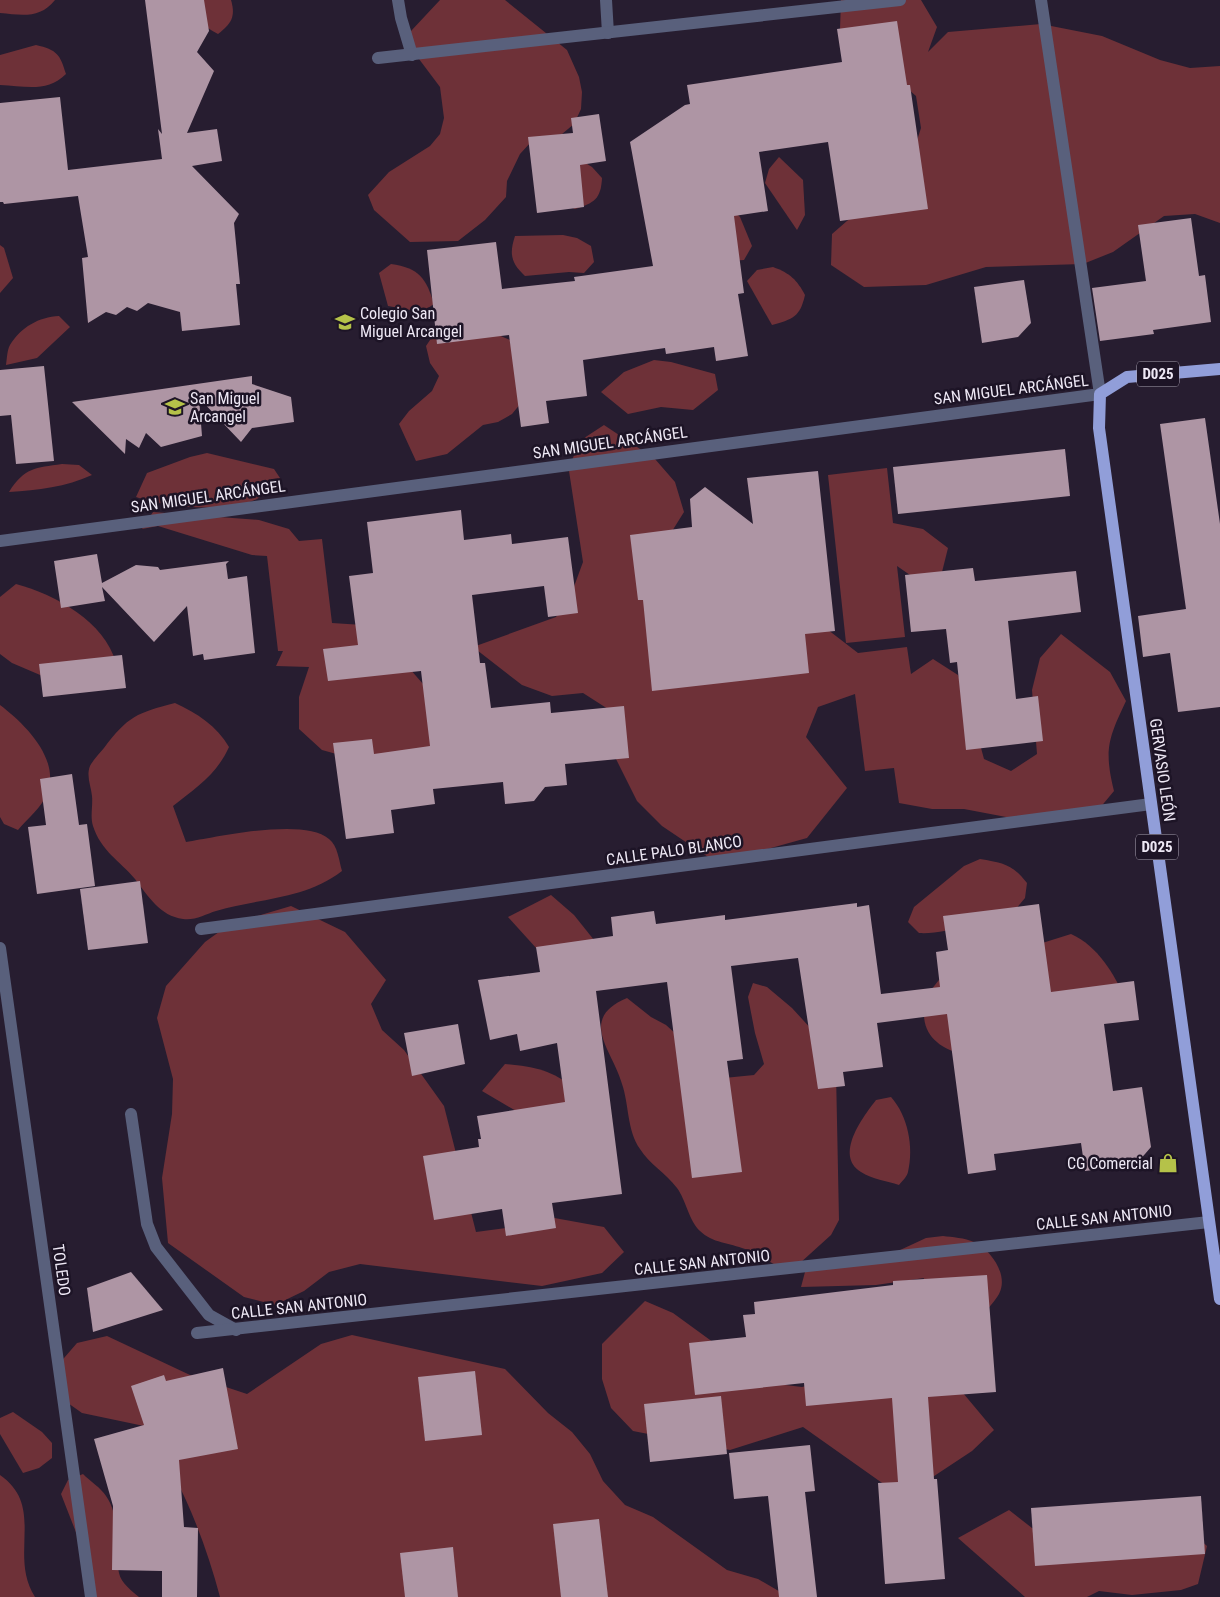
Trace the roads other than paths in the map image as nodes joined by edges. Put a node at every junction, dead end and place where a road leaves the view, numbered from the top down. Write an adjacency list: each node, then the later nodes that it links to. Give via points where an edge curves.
1 (398, 0): 6 (street)
2 (606, 0): 5 (street)
3 (900, 0): 5 (street)
4 (1041, 0): 9 (street)
5 (608, 33): 6 (street)
6 (412, 55): 7 (street)
7 (378, 58)
8 (1220, 369): 9 (main road, SAN MIGUEL ARCÁNGEL / D025, via 1127,377)
9 (1100, 394): 10 (street, SAN MIGUEL ARCÁNGEL); 11 (main road, GERVASIO LEÓN / D025, via 1099,428)
10 (0, 541)
11 (1151, 804): 12 (street, CALLE PALO BLANCO); 15 (main road, GERVASIO LEÓN / D025)
12 (201, 929)
13 (0, 948): 19 (street, TOLEDO)
14 (131, 1114): 17 (street, via 147,1224 156,1247 209,1315)
15 (1209, 1222): 16 (main road, GERVASIO LEÓN / D025); 17 (street, CALLE SAN ANTONIO)
16 (1220, 1299)
17 (236, 1330): 18 (street, CALLE SAN ANTONIO)
18 (198, 1333)
19 (91, 1597)

